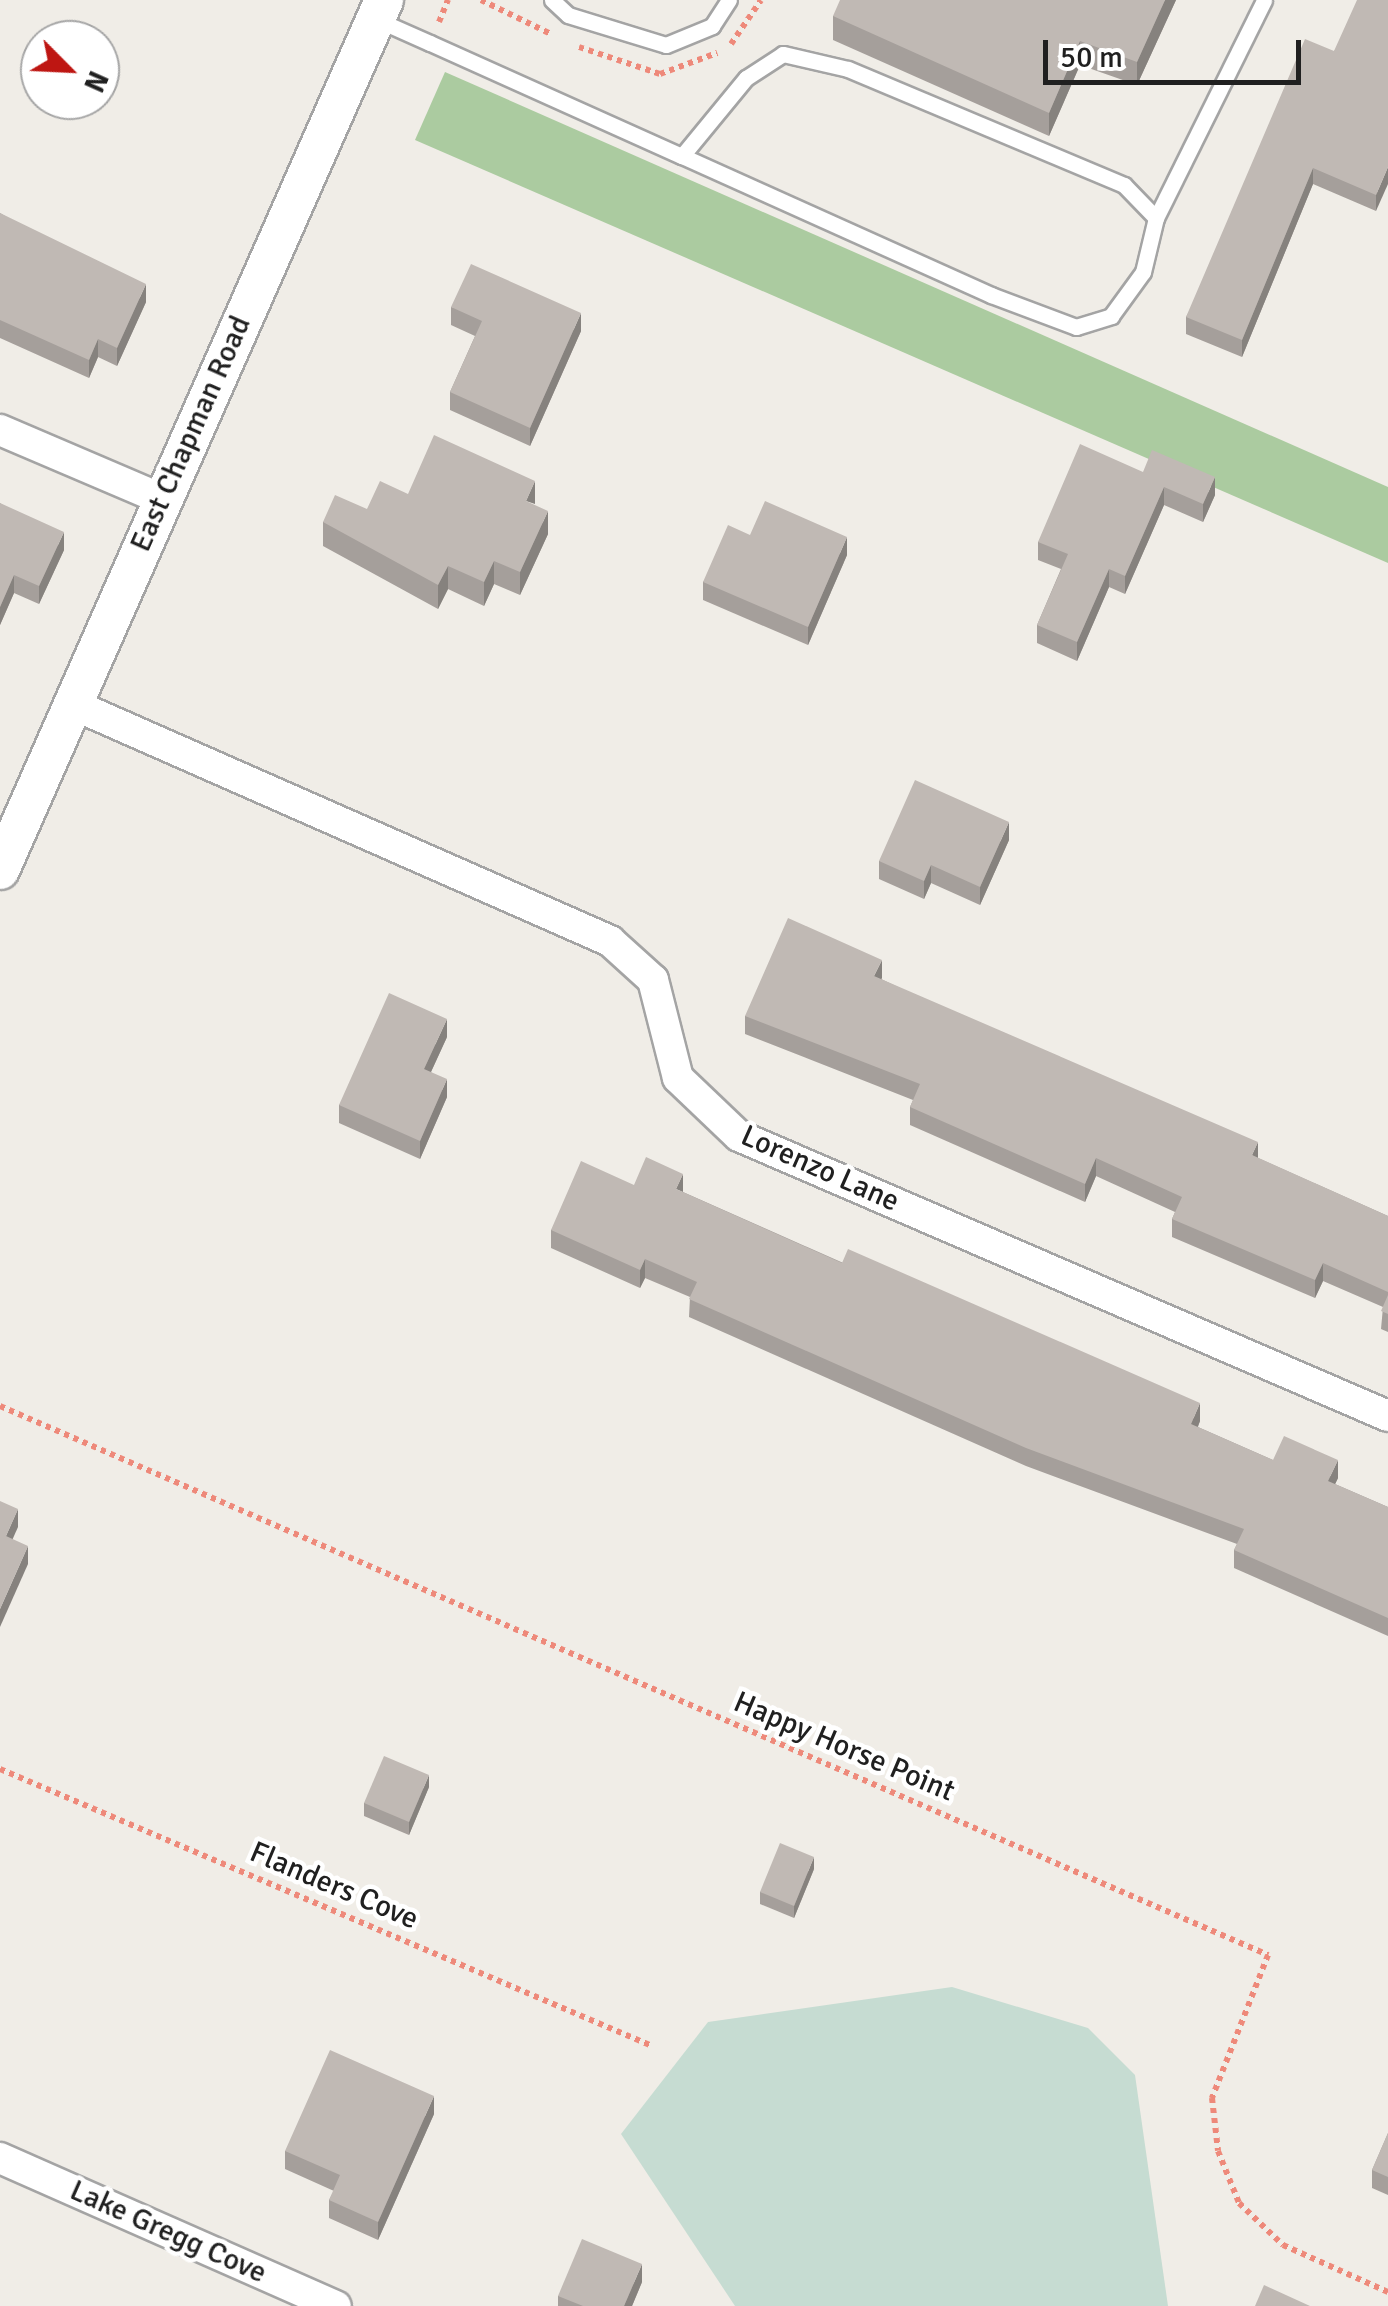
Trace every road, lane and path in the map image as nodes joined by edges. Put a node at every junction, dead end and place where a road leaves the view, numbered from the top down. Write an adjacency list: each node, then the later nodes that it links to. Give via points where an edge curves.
1 (552, 0): 2 (lane, via 568,15 666,45 712,26)
2 (729, 0)
3 (1264, 0): 6 (lane)
4 (380, 9): 5 (lane); 8 (street, East Chapman Road)
5 (682, 156): 6 (lane, via 746,78 783,54 848,69 1124,185); 6 (lane, via 1076,327 1111,316 1143,272)
6 (1156, 218)
7 (0, 430): 8 (street)
8 (162, 499): 9 (street, East Chapman Road)
9 (72, 704): 10 (street, East Chapman Road); 12 (street, Lorenzo Lane, via 610,941 653,980 678,1078 739,1136)
10 (0, 870)
11 (0, 1406): 16 (path, Happy Horse Point, via 1268,1956 1212,2098 1218,2151 1239,2202 1283,2245)
12 (1388, 1416)
13 (0, 1769): 14 (path, Flanders Cove)
14 (650, 2045)
15 (0, 2158): 17 (street, Lake Gregg Cove)
16 (1388, 2292)
17 (336, 2306)

